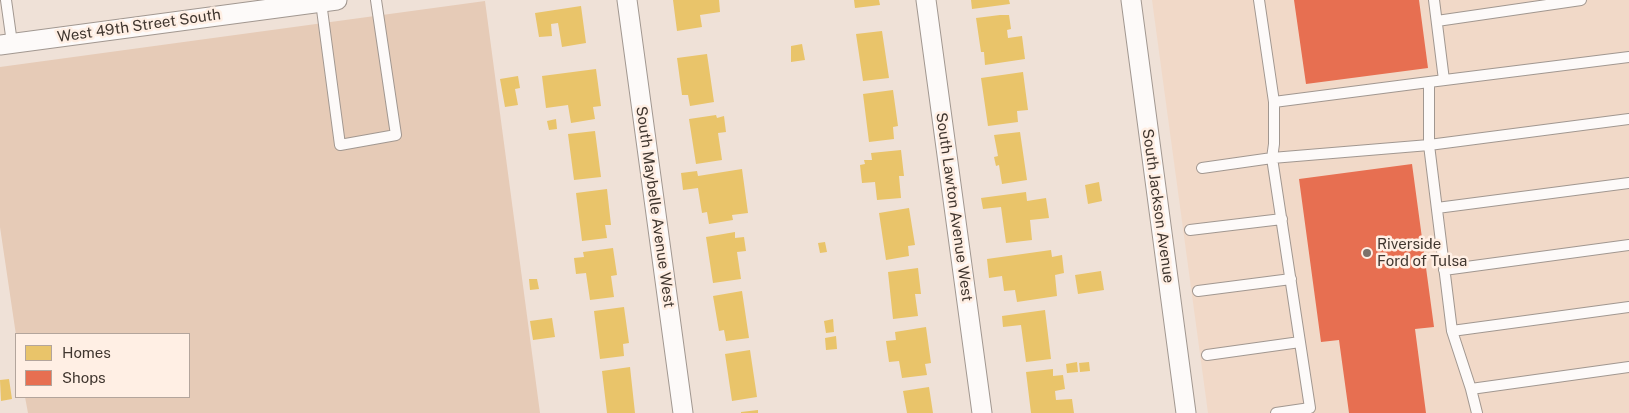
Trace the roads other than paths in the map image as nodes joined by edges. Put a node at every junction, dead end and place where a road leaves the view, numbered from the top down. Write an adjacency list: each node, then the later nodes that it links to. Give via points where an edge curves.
1 (6, 0): 12 (lane)
2 (376, 0): 9 (lane, via 396,135 340,145)
3 (627, 0): 35 (street, South Maybelle Avenue West)
4 (926, 0): 36 (street, South Lawton Avenue West)
5 (1131, 0): 37 (street, South Jackson Avenue)
6 (1259, 0): 16 (lane)
7 (1434, 0): 11 (lane)
8 (1581, 0): 11 (lane)
9 (329, 1): 10 (street, West 49th Street South)
10 (284, 3): 12 (street, West 49th Street South)
11 (1437, 21): 14 (lane)
12 (6, 44)
13 (1629, 57): 14 (lane)
14 (1444, 80): 15 (lane)
15 (1429, 82): 16 (lane); 18 (lane)
16 (1274, 102): 19 (lane)
17 (1629, 119): 18 (lane)
18 (1429, 145): 19 (lane); 22 (lane)
19 (1272, 158): 20 (lane); 23 (lane)
20 (1202, 168)
21 (1629, 183): 22 (lane)
22 (1437, 208): 26 (lane)
23 (1282, 219): 24 (lane); 27 (lane)
24 (1190, 230)
25 (1629, 244): 26 (lane)
26 (1444, 270): 30 (lane)
27 (1291, 279): 28 (lane); 31 (lane)
28 (1198, 291)
29 (1629, 307): 30 (lane)
30 (1452, 331): 34 (lane)
31 (1300, 342): 32 (lane); 38 (lane, via 1310,408)
32 (1206, 354)
33 (1629, 367): 34 (lane)
34 (1471, 389): 39 (lane)
35 (683, 413)
36 (982, 413)
37 (1186, 413)
38 (1276, 413)
39 (1477, 413)

